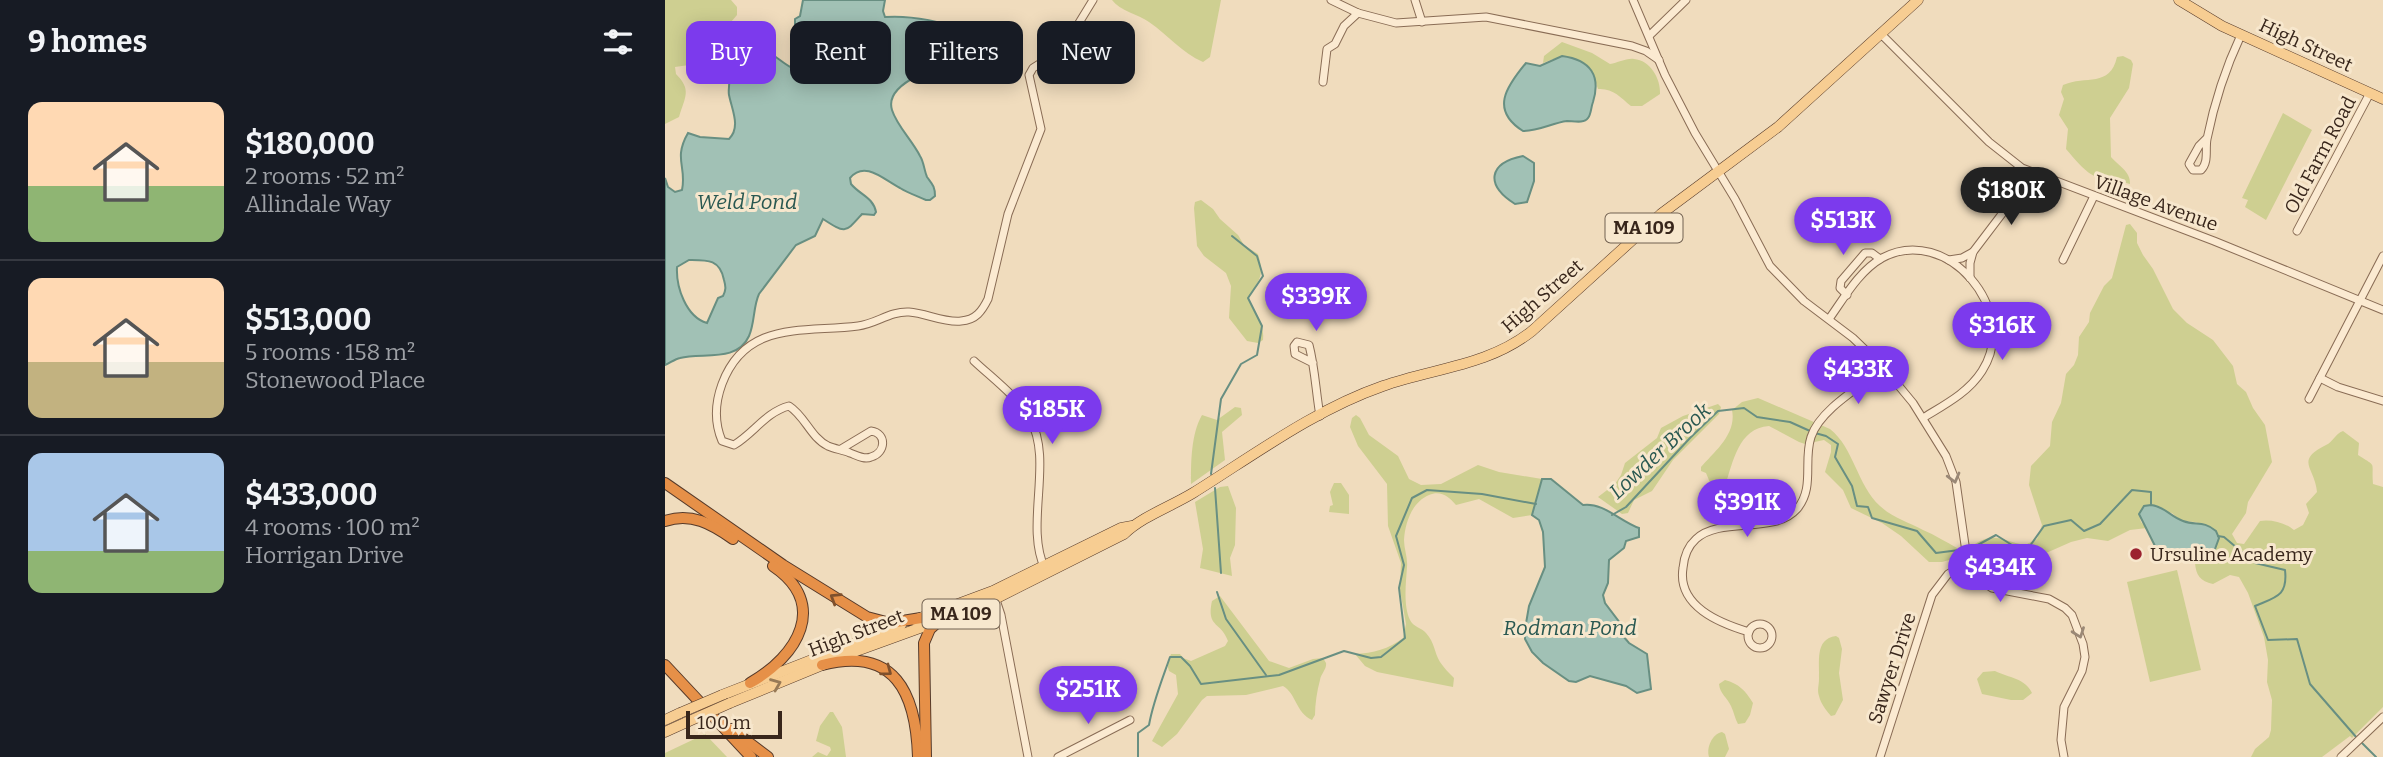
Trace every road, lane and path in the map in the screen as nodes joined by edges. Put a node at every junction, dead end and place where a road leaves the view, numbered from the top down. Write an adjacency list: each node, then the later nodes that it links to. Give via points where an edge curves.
1 (1093, 0): 40 (street, via 1063,49 1029,75 1041,129 1009,214 982,311 962,321 910,312 862,326 786,331 756,342 729,367 717,406 722,441 734,445 768,415 789,406 818,439)
2 (1331, 0): 8 (street)
3 (1415, 0): 9 (street)
4 (1633, 0): 11 (street)
5 (1686, 0): 11 (street)
6 (1918, 0): 10 (main road, High Street / MA 109)
7 (2179, 0): 12 (main road, High Street)
8 (1358, 13): 9 (street, via 1396,23); 14 (street, via 1327,49)
9 (1422, 22): 13 (street, via 1464,17 1501,20 1632,46)
10 (1881, 34): 18 (main road, High Street / MA 109, via 1778,127); 19 (street, Village Avenue, via 2000,152)
11 (1650, 35): 13 (street)
12 (2241, 35): 15 (main road, High Street); 17 (street)
13 (1660, 61): 18 (street)
14 (1323, 82)
15 (2369, 93): 16 (main road, High Street); 21 (street, Old Farm Road)
16 (2383, 99)
17 (2207, 138)
18 (1718, 171): 31 (street, via 1770,266 1804,302); 38 (main road, High Street / MA 109, via 1661,214 1512,346 1475,362 1381,387)
19 (2033, 173): 20 (street, Village Avenue); 22 (street)
20 (2094, 196): 26 (street); 29 (street, Village Avenue)
21 (2297, 231)
22 (1973, 252): 25 (street); 27 (street)
23 (2383, 256): 29 (street)
24 (1880, 259): 25 (street, via 1914,250); 28 (street); 28 (street, via 1865,253 1841,281 1840,288)
25 (1948, 260): 27 (street)
26 (2063, 260)
27 (1970, 279): 39 (street, via 1982,293 1991,316 1990,354 1965,390)
28 (1847, 295): 31 (street)
29 (2360, 300): 30 (street, Village Avenue); 35 (street)
30 (2383, 310)
31 (1829, 319): 34 (street)
32 (974, 360): 44 (street, via 1025,412 1035,430 1038,545)
33 (1313, 363): 38 (street)
34 (1884, 368): 39 (street); 48 (street, via 1826,414 1813,432 1806,491 1797,509 1775,521 1707,532 1686,551 1682,576 1691,602)
35 (2320, 378): 36 (street); 37 (street)
36 (2309, 399)
37 (2383, 401)
38 (1320, 416): 44 (main road, High Street / MA 109, via 1190,495)
39 (1923, 418): 43 (street, one-way to 43, via 1957,482)
40 (841, 449): 40 (street, via 871,431 883,437 879,452 871,458)
41 (665, 483): 46 (highway, one-way to 41, via 890,623 861,614)
42 (665, 521): 51 (highway, via 685,517 711,524 778,569 796,590 802,618 796,641 777,666)
43 (1968, 562): 65 (street, Sawyer Drive, via 1948,574 1932,595); 66 (street, one-way to 66, via 1987,586 2049,599 2073,618 2085,660 2064,706)
44 (1046, 569): 45 (main road, High Street / MA 109)
45 (995, 595): 46 (main road, High Street / MA 109); 47 (main road, High Street / MA 109); 63 (street)
46 (921, 618): 51 (main road, High Street / MA 109)
47 (939, 621): 50 (main road, High Street / MA 109); 62 (highway, via 924,643)
48 (1749, 632)
49 (665, 665): 56 (highway)
50 (822, 665): 52 (main road, High Street / MA 109, one-way to 50); 61 (highway, one-way to 61, via 863,660 890,672 908,698)
51 (750, 683): 52 (main road, High Street / MA 109)
52 (726, 699): 53 (main road, High Street / MA 109, bridge)
53 (683, 717): 55 (main road, High Street / MA 109); 58 (main road, High Street / MA 109)
54 (2383, 717): 67 (street)
55 (665, 720)
56 (716, 720): 59 (highway); 60 (highway)
57 (1130, 720): 64 (street)
58 (665, 732)
59 (751, 757)
60 (768, 757)
61 (918, 757)
62 (926, 757)
63 (1028, 757)
64 (1058, 757)
65 (1880, 757)
66 (2064, 757)
67 (2341, 757)

